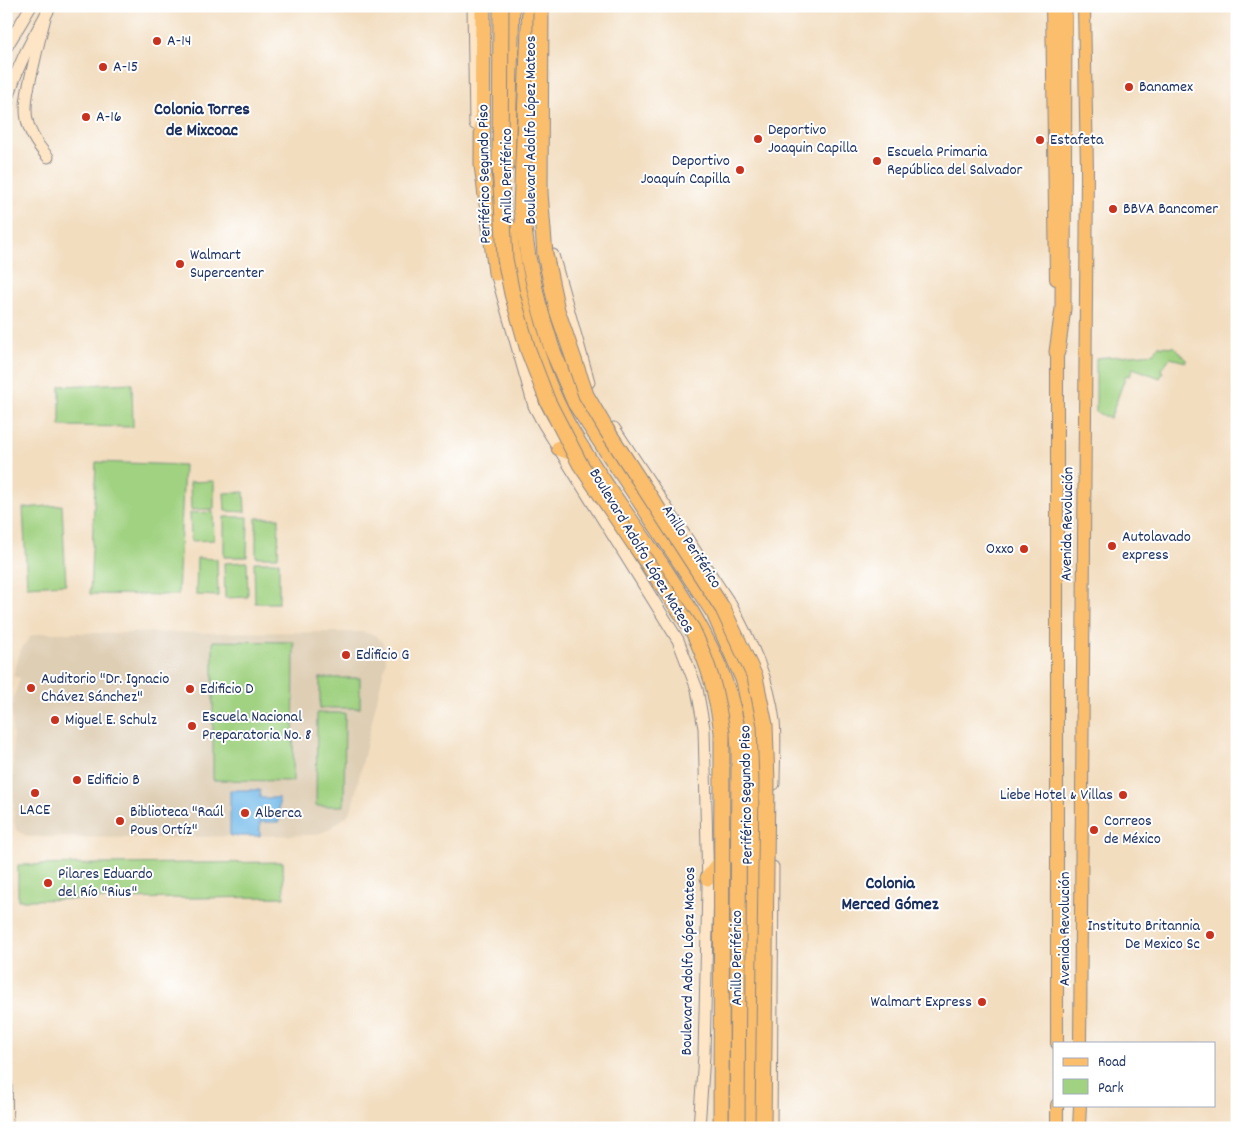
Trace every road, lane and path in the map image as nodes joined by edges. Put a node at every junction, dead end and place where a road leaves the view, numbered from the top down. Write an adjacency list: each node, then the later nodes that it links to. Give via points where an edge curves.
1 (31, 6): 14 (main road)
2 (473, 6): 20 (main road, Boulevard Adolfo López Mateos, via 477,179)
3 (482, 6): 20 (highway, via 482,165)
4 (501, 6): 35 (highway, Periférico Segundo Piso, bridge, via 500,165 505,259 528,350 563,434 692,629 715,686 722,732)
5 (512, 6): 23 (highway, Anillo Periférico, via 507,164 510,236 520,290 550,390)
6 (530, 6): 13 (highway, Anillo Periférico)
7 (542, 6): 38 (highway, Periférico Segundo Piso, bridge, via 540,193 545,254 557,310 586,395 723,609 755,677 763,715 767,782)
8 (547, 6): 15 (main road, Boulevard Adolfo López Mateos)
9 (1052, 6): 21 (main road, Avenida Revolución)
10 (1064, 6): 21 (highway, via 1063,309)
11 (1084, 6): 27 (main road, Avenida Revolución, via 1087,170)
12 (49, 10): 16 (main road, via 27,46); 17 (main road, via 26,92 24,112 29,132)
13 (529, 24): 15 (highway); 19 (highway, Anillo Periférico)
14 (6, 48)
15 (547, 53): 18 (main road, Boulevard Adolfo López Mateos)
16 (6, 108)
17 (48, 157)
18 (545, 167): 19 (highway); 39 (main road, Boulevard Adolfo López Mateos, via 548,233 593,396 731,605 764,673 774,722)
19 (522, 194): 37 (highway, Anillo Periférico, via 528,258 538,302 552,350 575,403 714,614 744,680 754,726)
20 (496, 273): 22 (main road, Boulevard Adolfo López Mateos, via 534,406)
21 (1057, 352): 26 (main road, Avenida Revolución)
22 (558, 448): 23 (highway); 25 (main road, Boulevard Adolfo López Mateos, via 678,640 697,689 705,746)
23 (590, 459): 24 (highway, Anillo Periférico, via 698,624 728,688 739,730)
24 (740, 840): 25 (highway); 36 (highway, Anillo Periférico)
25 (708, 878): 31 (main road, Boulevard Adolfo López Mateos)
26 (1057, 1042)
27 (1080, 1042)
28 (6, 1082): 32 (main road)
29 (1057, 1106): 40 (main road)
30 (1080, 1106): 41 (main road)
31 (701, 1108): 33 (main road, Boulevard Adolfo López Mateos); 34 (main road)
32 (7, 1126)
33 (699, 1128)
34 (704, 1128)
35 (721, 1128)
36 (737, 1128)
37 (753, 1128)
38 (763, 1128)
39 (771, 1128)
40 (1056, 1128)
41 (1079, 1128)

